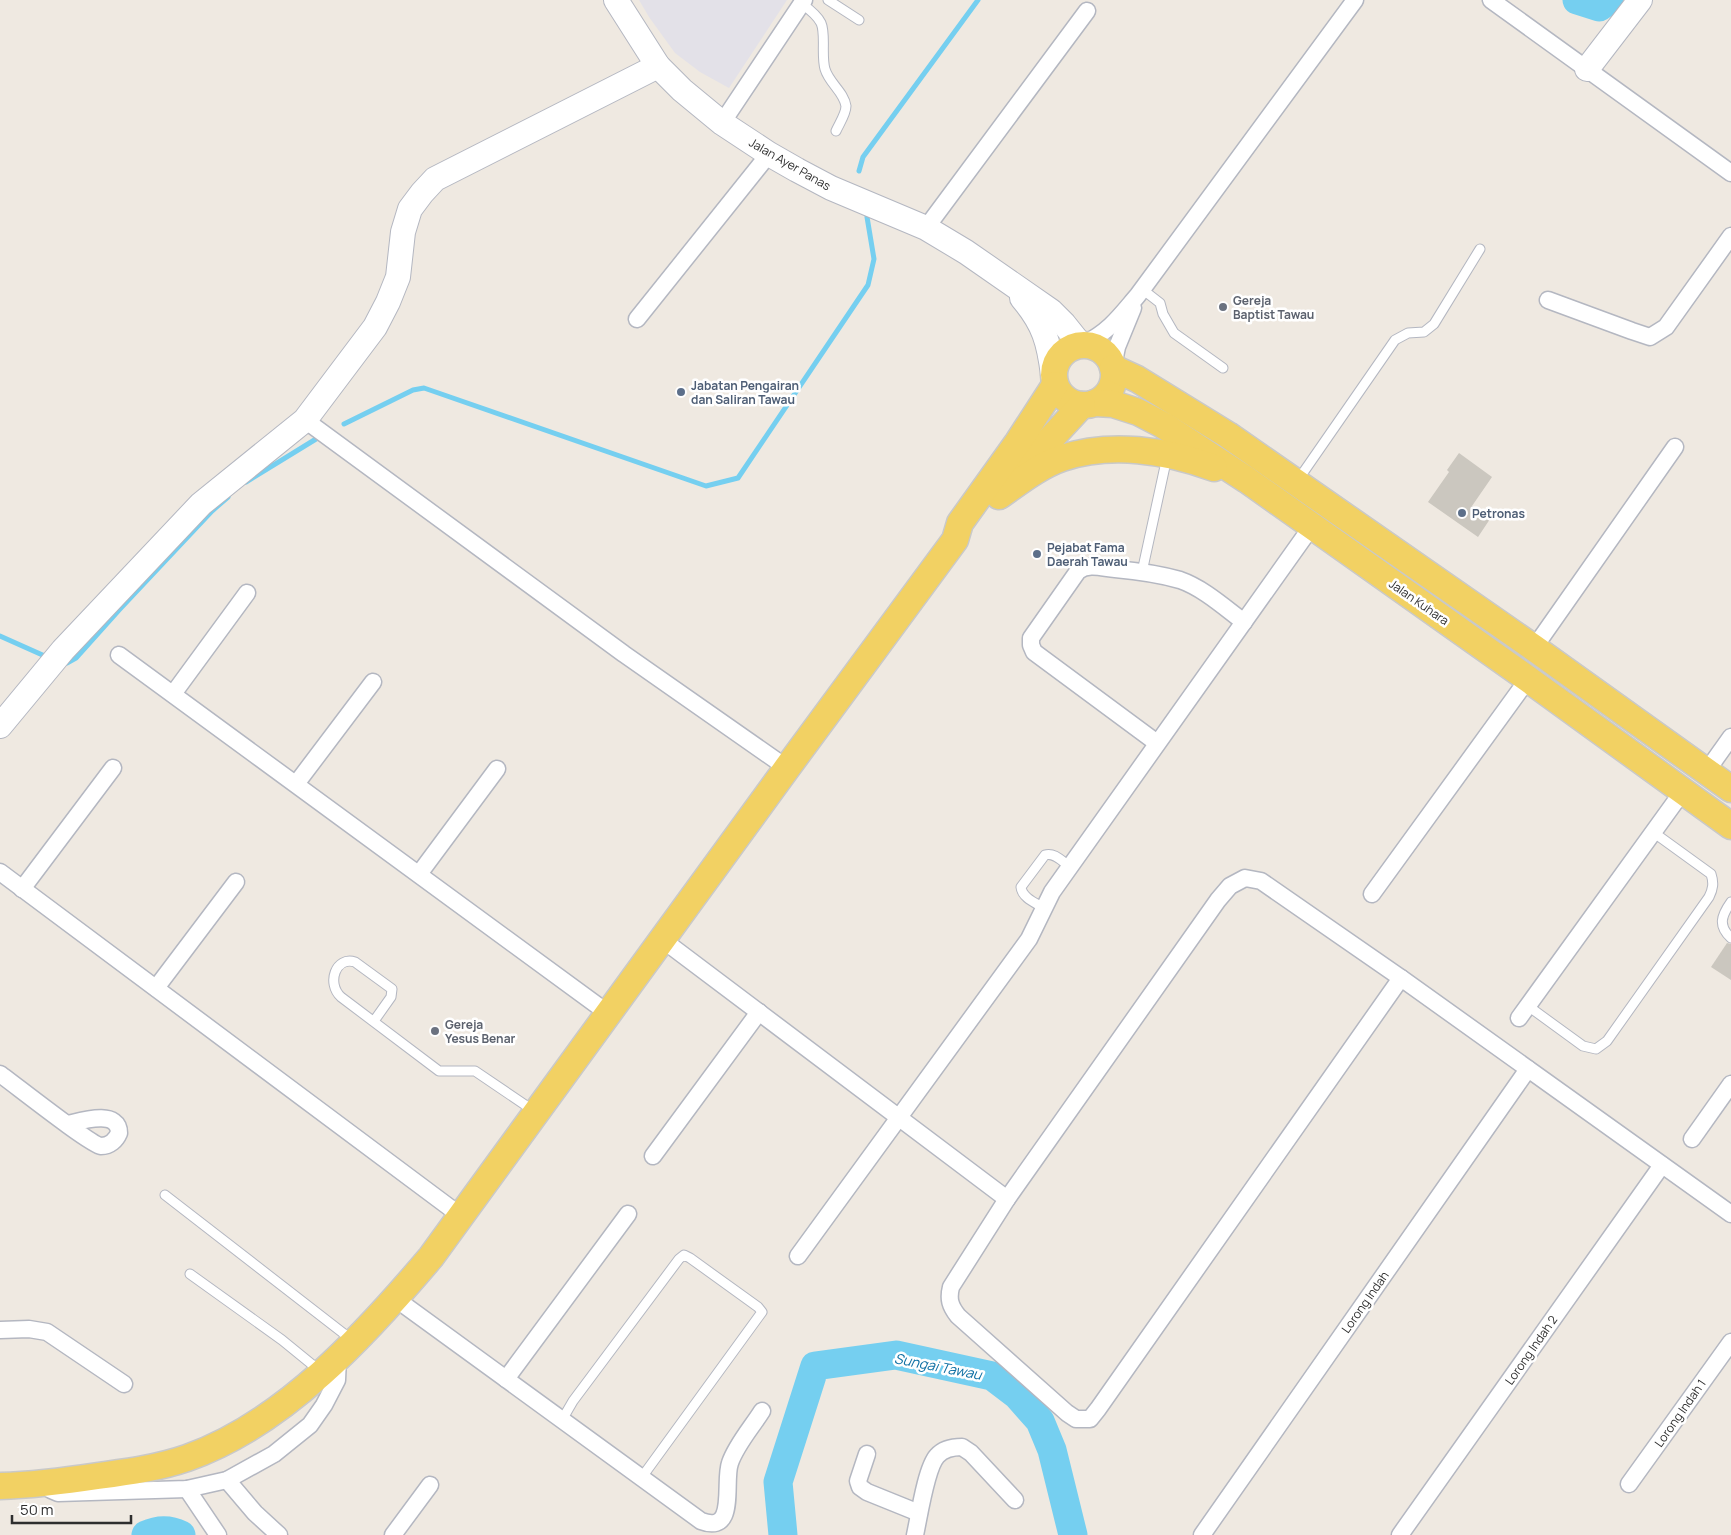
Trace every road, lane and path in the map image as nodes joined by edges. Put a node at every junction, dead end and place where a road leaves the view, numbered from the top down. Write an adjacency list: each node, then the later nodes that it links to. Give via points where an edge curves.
1 (616, 0): 9 (street, Jalan Ayer Panas)
2 (828, 0): 8 (lane)
3 (1355, 0): 19 (street)
4 (1491, 0): 10 (street)
5 (1640, 0): 10 (street)
6 (803, 2): 11 (street); 12 (lane, via 824,30 824,67 829,80 845,101 846,109)
7 (1087, 11): 15 (street)
8 (859, 20)
9 (658, 66): 11 (street, Jalan Ayer Panas); 27 (street, via 435,179 410,209 403,232 398,277 388,302 375,326)
10 (1587, 69): 14 (street)
11 (722, 123): 13 (street, Jalan Ayer Panas)
12 (836, 131)
13 (769, 154): 15 (street, Jalan Ayer Panas, via 831,188); 21 (street)
14 (1731, 173)
15 (926, 228): 18 (street, Jalan Ayer Panas)
16 (1731, 236): 20 (street, via 1666,327 1650,336)
17 (1480, 249): 31 (lane, via 1434,324 1424,332 1408,333 1395,340)
18 (1004, 278): 22 (street, Jalan Ayer Panas, via 1051,311); 25 (street, Jalan Ayer Panas, via 1034,312 1044,331 1050,346)
19 (1140, 292): 22 (street, via 1114,324); 23 (street, via 1117,347); 24 (lane, via 1160,302 1174,333)
20 (1548, 300)
21 (638, 320)
22 (1082, 344): 23 (main road, via 1102,350); 25 (main road, via 1061,354 1055,364)
23 (1113, 367): 26 (main road, via 1111,388 1104,397); 31 (main road, via 1228,435)
24 (1223, 368)
25 (1054, 380): 26 (main road, via 1061,395 1070,402); 34 (main road, via 1018,442 960,523)
26 (1089, 404): 30 (main road, Jalan Kuhara, via 1113,404 1138,412); 32 (main road)
27 (305, 420): 43 (street, via 201,504 63,650); 47 (street, via 624,654)
28 (1675, 446): 38 (street)
29 (1167, 454): 30 (main road); 32 (main road, via 1149,450 1105,450 1069,457 1043,468); 35 (lane)
30 (1247, 480): 33 (main road, Jalan Kuhara)
31 (1297, 482): 38 (main road)
32 (999, 496): 34 (main road, via 971,530)
33 (1312, 526): 37 (street); 40 (main road, Jalan Kuhara)
34 (956, 540): 47 (main road)
35 (1142, 572): 37 (street, via 1180,580); 45 (street, via 1086,566 1078,571 1030,638 1030,645 1034,652)
36 (247, 593): 42 (street)
37 (1244, 622): 45 (street)
38 (1534, 648): 49 (main road)
39 (119, 655): 42 (street)
40 (1528, 679): 52 (main road, Jalan Kuhara); 60 (street)
41 (373, 682): 50 (street)
42 (173, 694): 50 (street)
43 (0, 726)
44 (1731, 737): 49 (street)
45 (1157, 743): 55 (street)
46 (113, 768): 59 (street)
47 (788, 768): 64 (main road)
48 (497, 769): 57 (street)
49 (1706, 772): 51 (main road)
50 (296, 784): 57 (street)
51 (1731, 789)
52 (1682, 791): 53 (main road, Jalan Kuhara); 54 (street)
53 (1731, 826)
54 (1653, 832): 68 (street); 68 (lane, via 1711,874 1714,882 1709,897 1607,1041 1596,1049 1583,1046)
55 (1070, 866): 62 (street); 62 (lane, via 1054,855 1044,855 1021,888 1025,896)
56 (0, 872): 59 (street)
57 (419, 874): 69 (street)
58 (236, 882): 66 (street)
59 (22, 889): 66 (street)
60 (1372, 894)
61 (1731, 902): 63 (lane, via 1722,921 1724,932)
62 (1044, 908): 75 (street, via 1029,939)
63 (1731, 938)
64 (663, 940): 67 (street); 69 (main road)
65 (1401, 978): 71 (street); 81 (street, via 1261,881 1245,878 1230,886); 81 (street, via 1090,1419 1076,1419 1067,1413 951,1307 951,1286)
66 (156, 988): 84 (street)
67 (759, 1012): 75 (street); 78 (street)
68 (1523, 1012)
69 (609, 1014): 74 (main road)
70 (374, 1021): 70 (lane, via 336,993 333,986 333,977 349,960 392,989 391,997); 74 (lane, via 439,1071 475,1072)
71 (1528, 1069): 79 (street); 109 (street, Lorong Indah)
72 (0, 1074): 76 (street)
73 (1731, 1084): 77 (street)
74 (537, 1112): 84 (main road)
75 (899, 1117): 81 (street); 85 (street)
76 (68, 1124)
77 (1692, 1138)
78 (653, 1156)
79 (1662, 1165): 83 (street); 110 (street, Lorong Indah 2)
80 (166, 1195): 90 (lane)
81 (1007, 1198)
82 (628, 1214): 91 (street)
83 (1731, 1214)
84 (461, 1216): 87 (main road)
85 (798, 1256)
86 (190, 1274): 90 (lane, via 282,1340)
87 (396, 1299): 90 (main road); 91 (street)
88 (0, 1330): 92 (street, via 46,1332)
89 (1731, 1342): 99 (street, Lorong Indah 1)
90 (338, 1358): 97 (street, via 337,1380 310,1425 274,1454); 98 (main road, via 280,1407 250,1427 188,1458 146,1469)
91 (506, 1379): 94 (street)
92 (124, 1384)
93 (762, 1411): 96 (street, via 729,1464 727,1509 718,1523 710,1525 701,1521)
94 (562, 1420): 96 (street); 96 (lane, via 679,1259 684,1255 690,1258 762,1312)
95 (866, 1454): 104 (street, via 858,1481 860,1487)
96 (642, 1477)
97 (228, 1480): 102 (street); 106 (street, via 255,1513)
98 (44, 1484): 101 (main road); 102 (street, via 58,1493)
99 (1630, 1484)
100 (430, 1485): 107 (street)
101 (0, 1486)
102 (186, 1489): 105 (street)
103 (1016, 1500): 104 (street, via 962,1446 950,1448 937,1456 929,1471)
104 (919, 1513): 108 (street)
105 (218, 1535)
106 (279, 1535)
107 (393, 1535)
108 (915, 1535)
109 (1202, 1535)
110 (1400, 1535)

